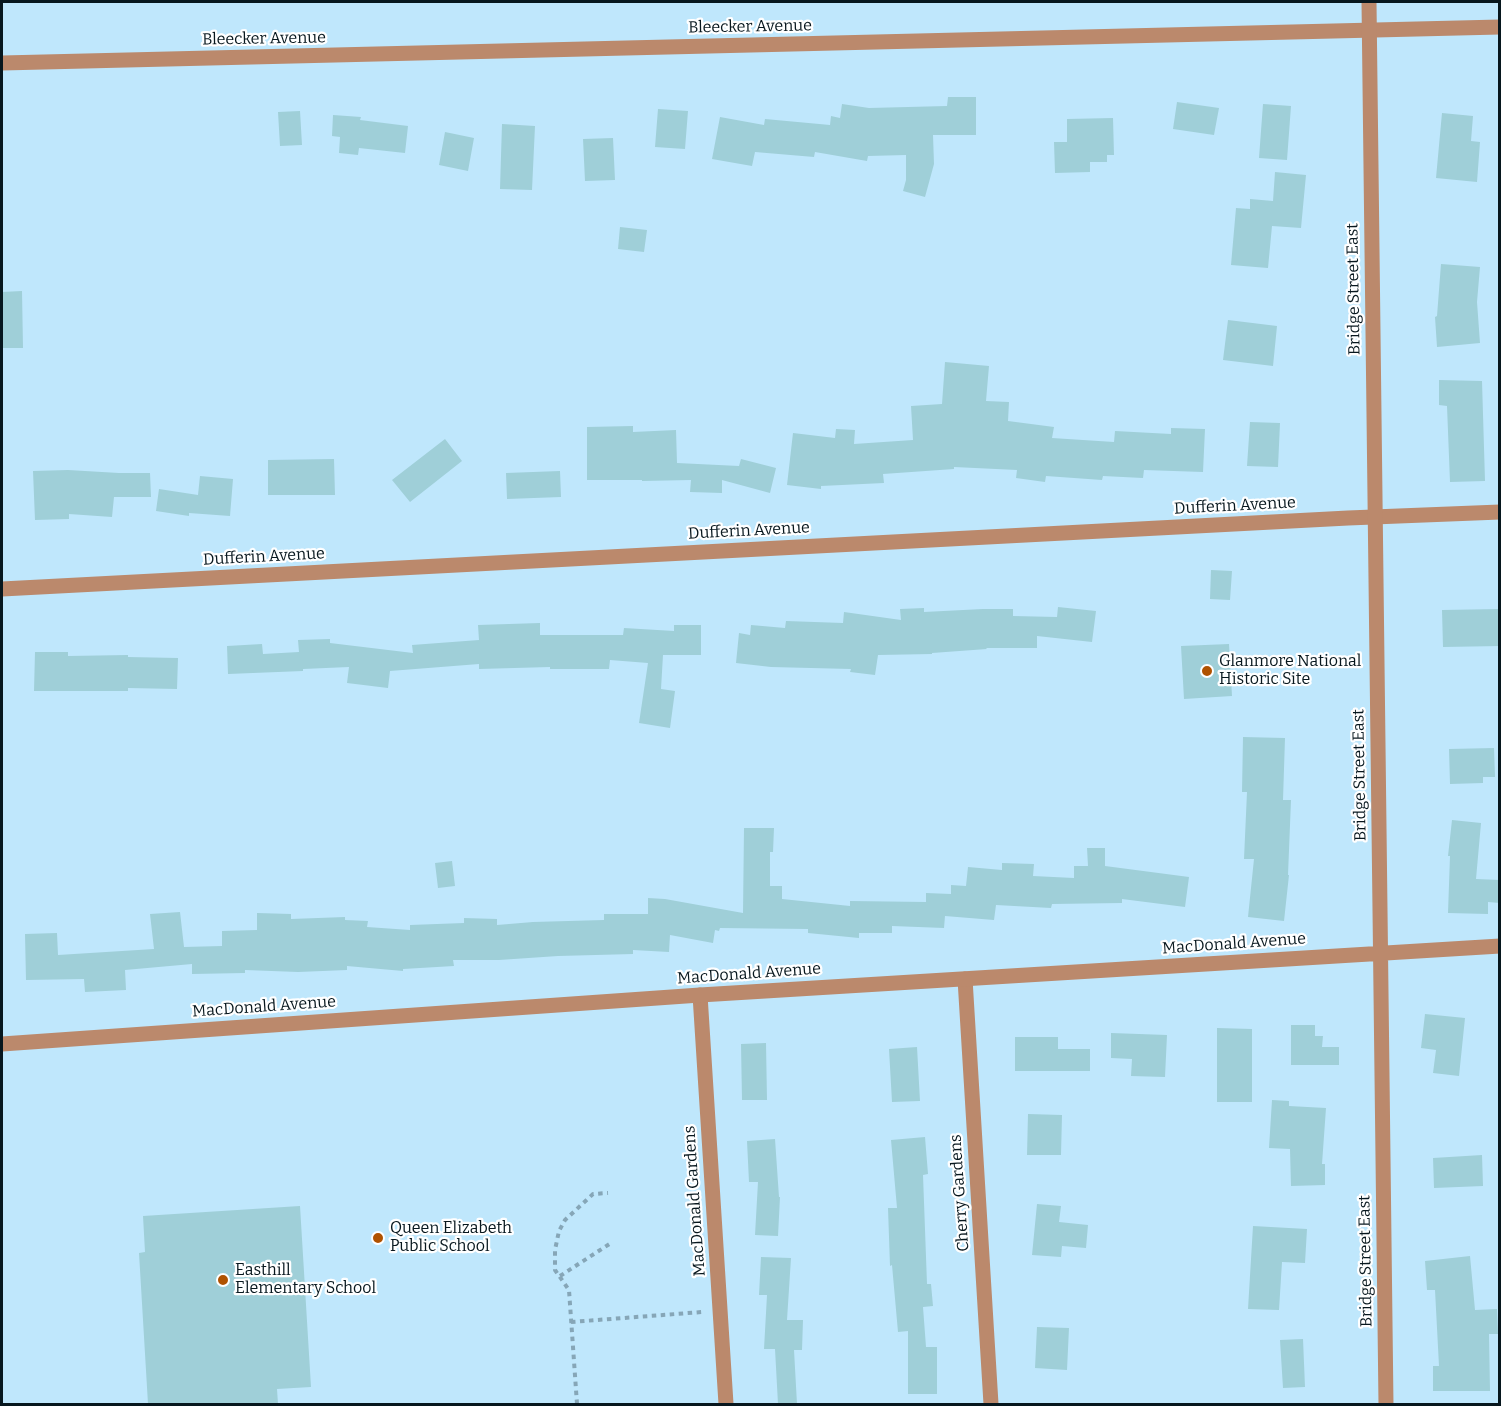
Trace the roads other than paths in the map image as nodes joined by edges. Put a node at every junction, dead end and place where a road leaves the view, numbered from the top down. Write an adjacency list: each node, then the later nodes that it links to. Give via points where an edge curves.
1 (1369, 2): 3 (street, Bridge Street East)
2 (1500, 27): 3 (street, Bleecker Avenue)
3 (1370, 29): 4 (street, Bleecker Avenue); 6 (street, Bridge Street East)
4 (2, 63)
5 (1500, 512): 6 (street, Dufferin Avenue)
6 (1374, 516): 7 (street, Dufferin Avenue); 9 (street, Bridge Street East)
7 (2, 589)
8 (1500, 946): 9 (street, MacDonald Avenue)
9 (1381, 953): 10 (street, MacDonald Avenue); 15 (street, Bridge Street East)
10 (965, 979): 11 (street, MacDonald Avenue); 14 (street, Cherry Gardens)
11 (700, 994): 12 (street, MacDonald Avenue); 13 (street, MacDonald Gardens)
12 (2, 1044)
13 (726, 1404)
14 (991, 1404)
15 (1386, 1404)

